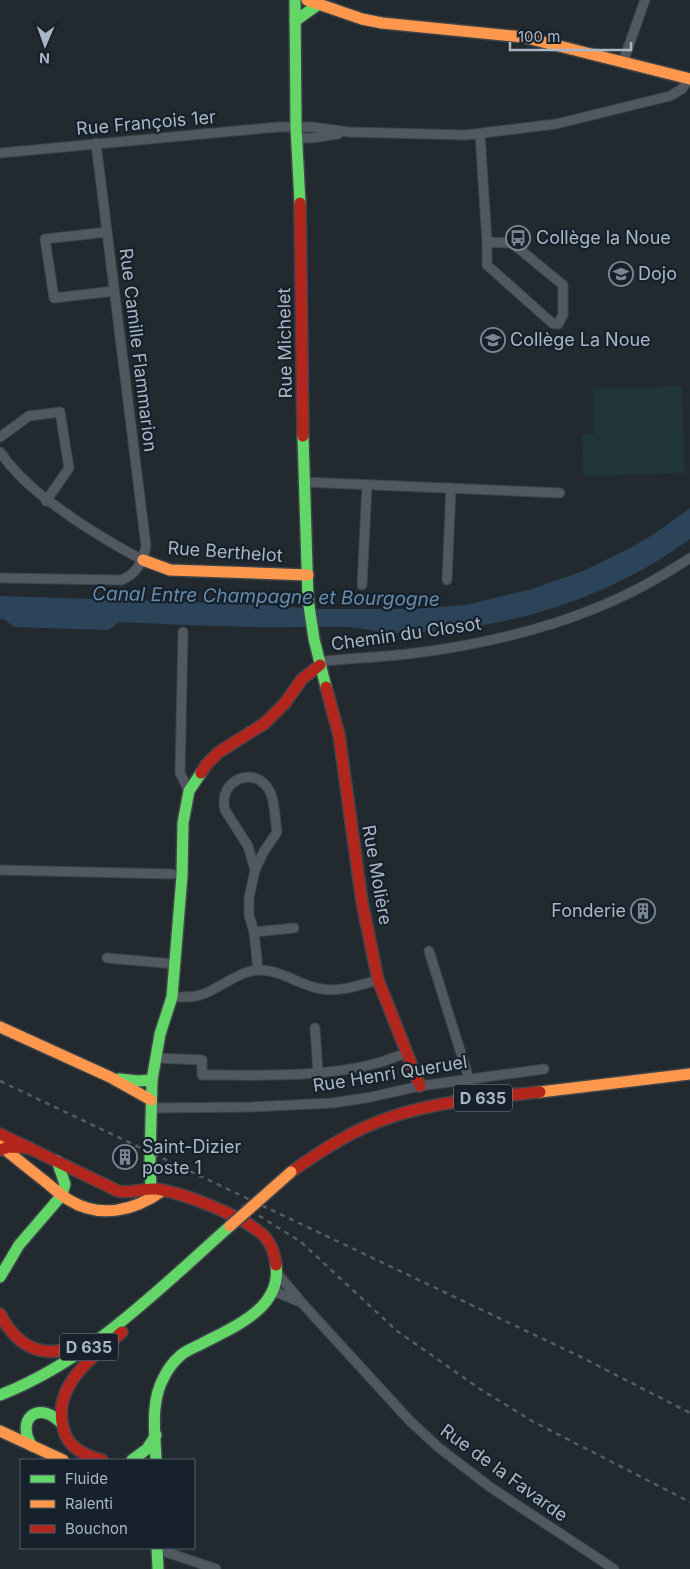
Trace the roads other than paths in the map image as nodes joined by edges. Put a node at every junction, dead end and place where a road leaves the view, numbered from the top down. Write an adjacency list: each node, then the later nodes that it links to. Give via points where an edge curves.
1 (295, 0): 5 (main road, Rue Michelet)
2 (307, 0): 4 (main road)
3 (645, 0): 6 (street)
4 (320, 2): 5 (main road); 6 (main road, via 382,24 523,37)
5 (295, 21): 8 (main road, Rue Michelet)
6 (623, 62): 7 (main road)
7 (689, 79): 9 (street, Rue François 1er, via 682,89 670,96 556,124)
8 (296, 132): 9 (street, Rue François 1er, via 312,127 349,132); 10 (street, Rue François 1er, via 278,127); 17 (main road, Rue Michelet, via 301,227)
9 (480, 134): 13 (street)
10 (96, 143): 11 (street, Rue François 1er); 12 (street, Rue Camille Flammarion)
11 (0, 153)
12 (107, 232): 14 (street, Rue Camille Flammarion); 14 (street, via 45,239 54,298)
13 (488, 242): 13 (street, via 487,265 552,323 558,324 562,320 563,285 512,243)
14 (114, 291): 23 (street, Rue Camille Flammarion, via 146,546)
15 (0, 437): 21 (street, via 28,416 60,412 69,468)
16 (0, 452): 21 (street, via 27,484)
17 (304, 482): 18 (street); 24 (main road, Rue Michelet)
18 (367, 485): 19 (street); 27 (street)
19 (451, 488): 20 (street); 26 (street)
20 (560, 493)
21 (46, 500): 23 (street, via 117,547)
22 (690, 558): 29 (street, Chemin du Closot, via 623,596 556,622 457,647)
23 (143, 560): 24 (main road, Rue Berthelot, via 170,570); 25 (street, Rue Berthelot, via 129,577 121,580)
24 (308, 575): 29 (main road, Rue Michelet, via 308,599)
25 (0, 578)
26 (447, 580)
27 (362, 584)
28 (183, 632): 30 (street, via 180,773)
29 (320, 664): 30 (main road, via 302,679 265,723 219,752 206,765); 40 (main road, Rue Molière, via 339,735 362,902)
30 (189, 792): 38 (main road, via 183,823)
31 (0, 870): 33 (street)
32 (255, 870): 32 (street, via 248,846 224,805 227,788 233,782 248,777 260,780 271,792 277,832); 35 (street, via 248,898)
33 (172, 874)
34 (294, 928): 35 (street)
35 (254, 932): 39 (street)
36 (429, 951): 50 (street)
37 (107, 958): 38 (street)
38 (174, 964): 41 (main road)
39 (258, 970): 40 (street, via 284,974 321,989 348,988); 41 (street, via 204,994)
40 (378, 980): 44 (main road, Rue Molière)
41 (172, 997): 45 (main road)
42 (0, 1027): 49 (main road, Rue Henri Queruel)
43 (315, 1028): 47 (street)
44 (407, 1053): 47 (street, via 378,1063); 52 (main road, Rue Molière)
45 (155, 1058): 47 (street, via 202,1060 202,1075); 51 (main road)
46 (544, 1069): 50 (street, Rue Henri Queruel)
47 (318, 1072)
48 (690, 1074): 62 (main road, D 635, bridge, via 481,1099 391,1117 351,1134 291,1172)
49 (110, 1077): 51 (main road, Rue Henri Queruel); 53 (main road, Rue Henri Queruel)
50 (469, 1079): 52 (street, Rue Henri Queruel)
51 (152, 1080): 53 (main road)
52 (420, 1086): 53 (street, Rue Henri Queruel, via 333,1103 251,1107)
53 (151, 1104): 58 (main road, via 150,1173)
54 (0, 1134): 56 (main road)
55 (1, 1148): 56 (main road); 59 (main road)
56 (30, 1148): 57 (main road)
57 (57, 1161): 58 (main road, via 123,1192); 59 (main road, via 64,1184)
58 (156, 1190): 59 (main road, via 140,1204 106,1212 75,1204); 63 (main road, via 203,1203 253,1226 270,1243)
59 (62, 1195): 61 (main road)
60 (0, 1253): 61 (main road)
61 (14, 1253): 64 (main road)
62 (191, 1261): 65 (main road, D 635); 70 (main road, via 139,1316 73,1377 62,1396)
63 (277, 1274): 66 (main road); 67 (street, Rue de la Favarde)
64 (0, 1277)
65 (167, 1282): 68 (main road, via 84,1343 68,1350 46,1352 25,1345 11,1334); 69 (main road, D 635, via 115,1328 78,1355 45,1376)
66 (273, 1291): 67 (street, Rue de la Favarde); 72 (main road, via 252,1314 181,1355 170,1366 157,1389)
67 (302, 1304): 82 (street, Rue de la Favarde, via 438,1447 490,1487)
68 (0, 1314)
69 (0, 1395)
70 (61, 1423): 73 (main road, via 50,1412 31,1416 26,1422 25,1434); 75 (main road, via 76,1449)
71 (0, 1431): 73 (main road)
72 (156, 1435): 76 (main road, via 147,1449); 77 (main road)
73 (32, 1446): 74 (main road)
74 (61, 1459)
75 (98, 1459)
76 (133, 1459)
77 (156, 1459)
78 (157, 1549): 80 (main road)
79 (160, 1549): 81 (street)
80 (158, 1569)
81 (216, 1569)
82 (614, 1569)

